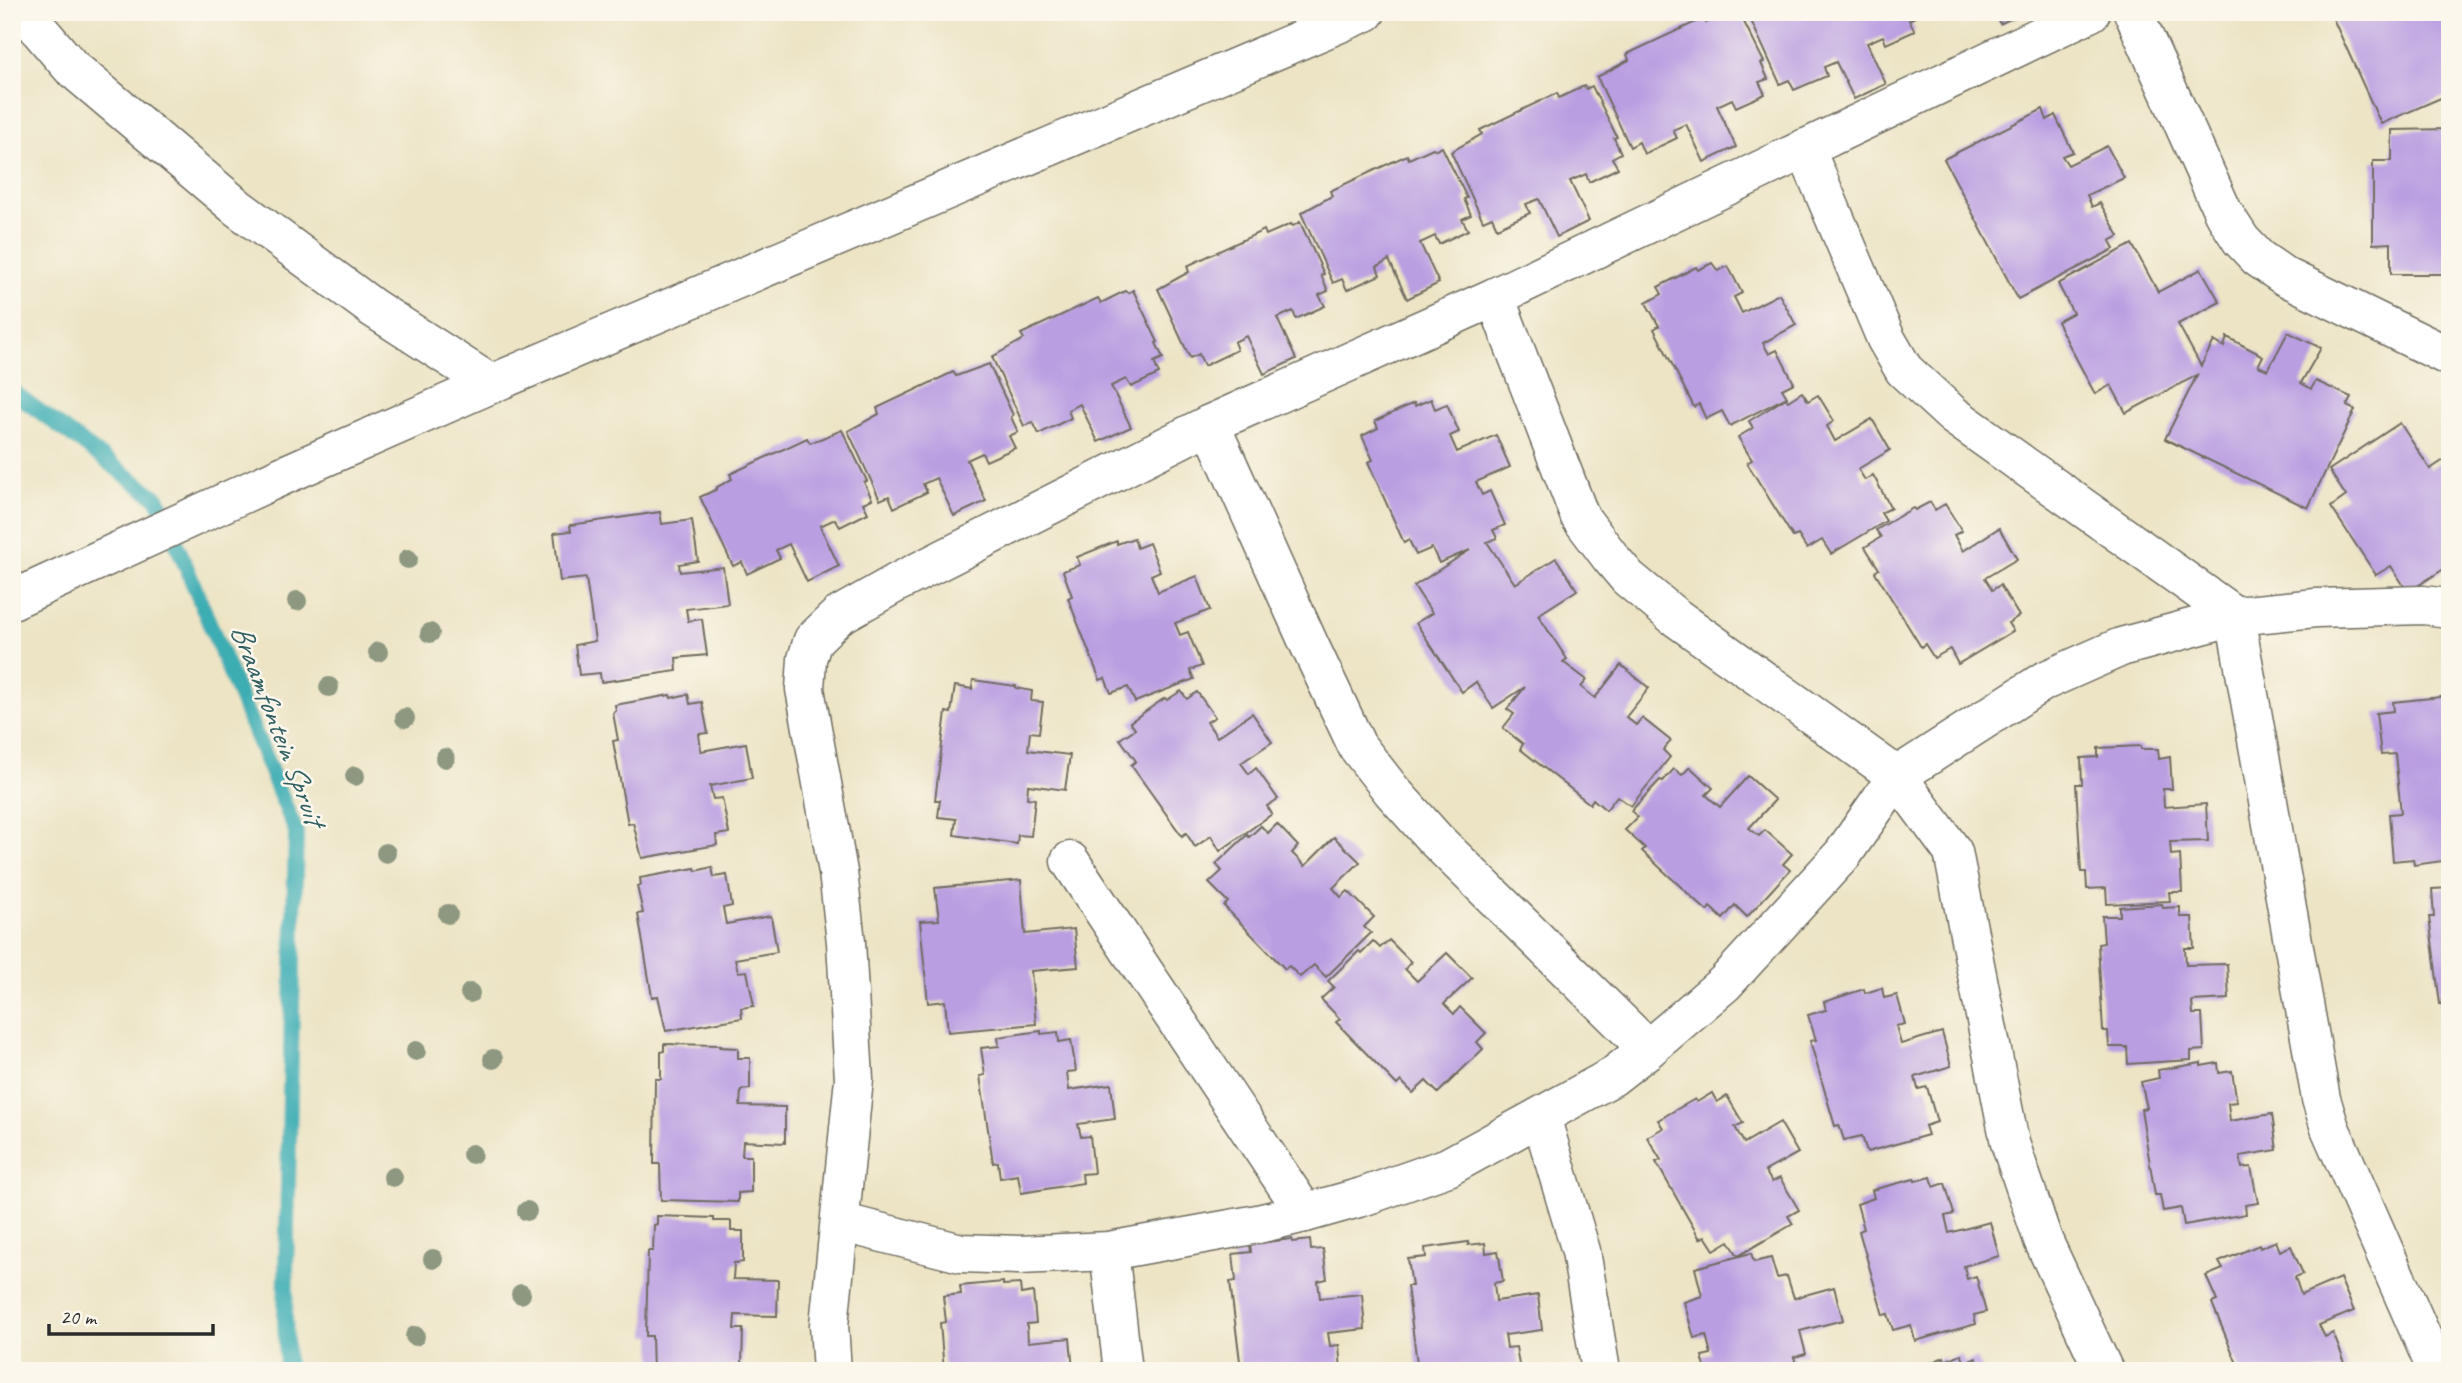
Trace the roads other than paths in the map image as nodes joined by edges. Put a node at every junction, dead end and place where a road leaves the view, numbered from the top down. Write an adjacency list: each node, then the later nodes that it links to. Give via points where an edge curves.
1 (24, 12): 8 (street, via 71,67 238,208 373,307)
2 (1366, 12): 8 (street)
3 (2091, 12): 5 (street)
4 (2133, 12): 7 (street, via 2223,212 2241,240 2284,276)
5 (1805, 148): 6 (street); 12 (street, via 1886,339 1904,370 1953,415)
6 (1495, 298): 9 (street); 13 (street, via 1580,517 1611,558 1674,616)
7 (2450, 357)
8 (491, 384): 10 (street)
9 (1210, 424): 15 (street, via 1357,746 1435,839); 18 (street, via 898,582 838,616 813,640 805,689 838,872 854,1079)
10 (12, 600)
11 (2450, 608): 12 (street, via 2329,607)
12 (2235, 616): 13 (street, via 2121,647 2044,681); 24 (street, via 2321,1099)
13 (1897, 776): 15 (street, via 1843,854 1725,983); 23 (street, via 1953,852 2010,1143 2043,1240)
14 (1070, 861): 17 (street)
15 (1648, 1049): 16 (street, via 1612,1077)
16 (1541, 1117): 17 (street, via 1448,1167); 22 (street, via 1581,1251)
17 (1305, 1213): 19 (street)
18 (840, 1222): 19 (street, via 961,1253); 20 (street, via 829,1325)
19 (1109, 1251): 21 (street)
20 (832, 1371)
21 (1123, 1371)
22 (1601, 1371)
23 (2104, 1371)
24 (2437, 1371)

